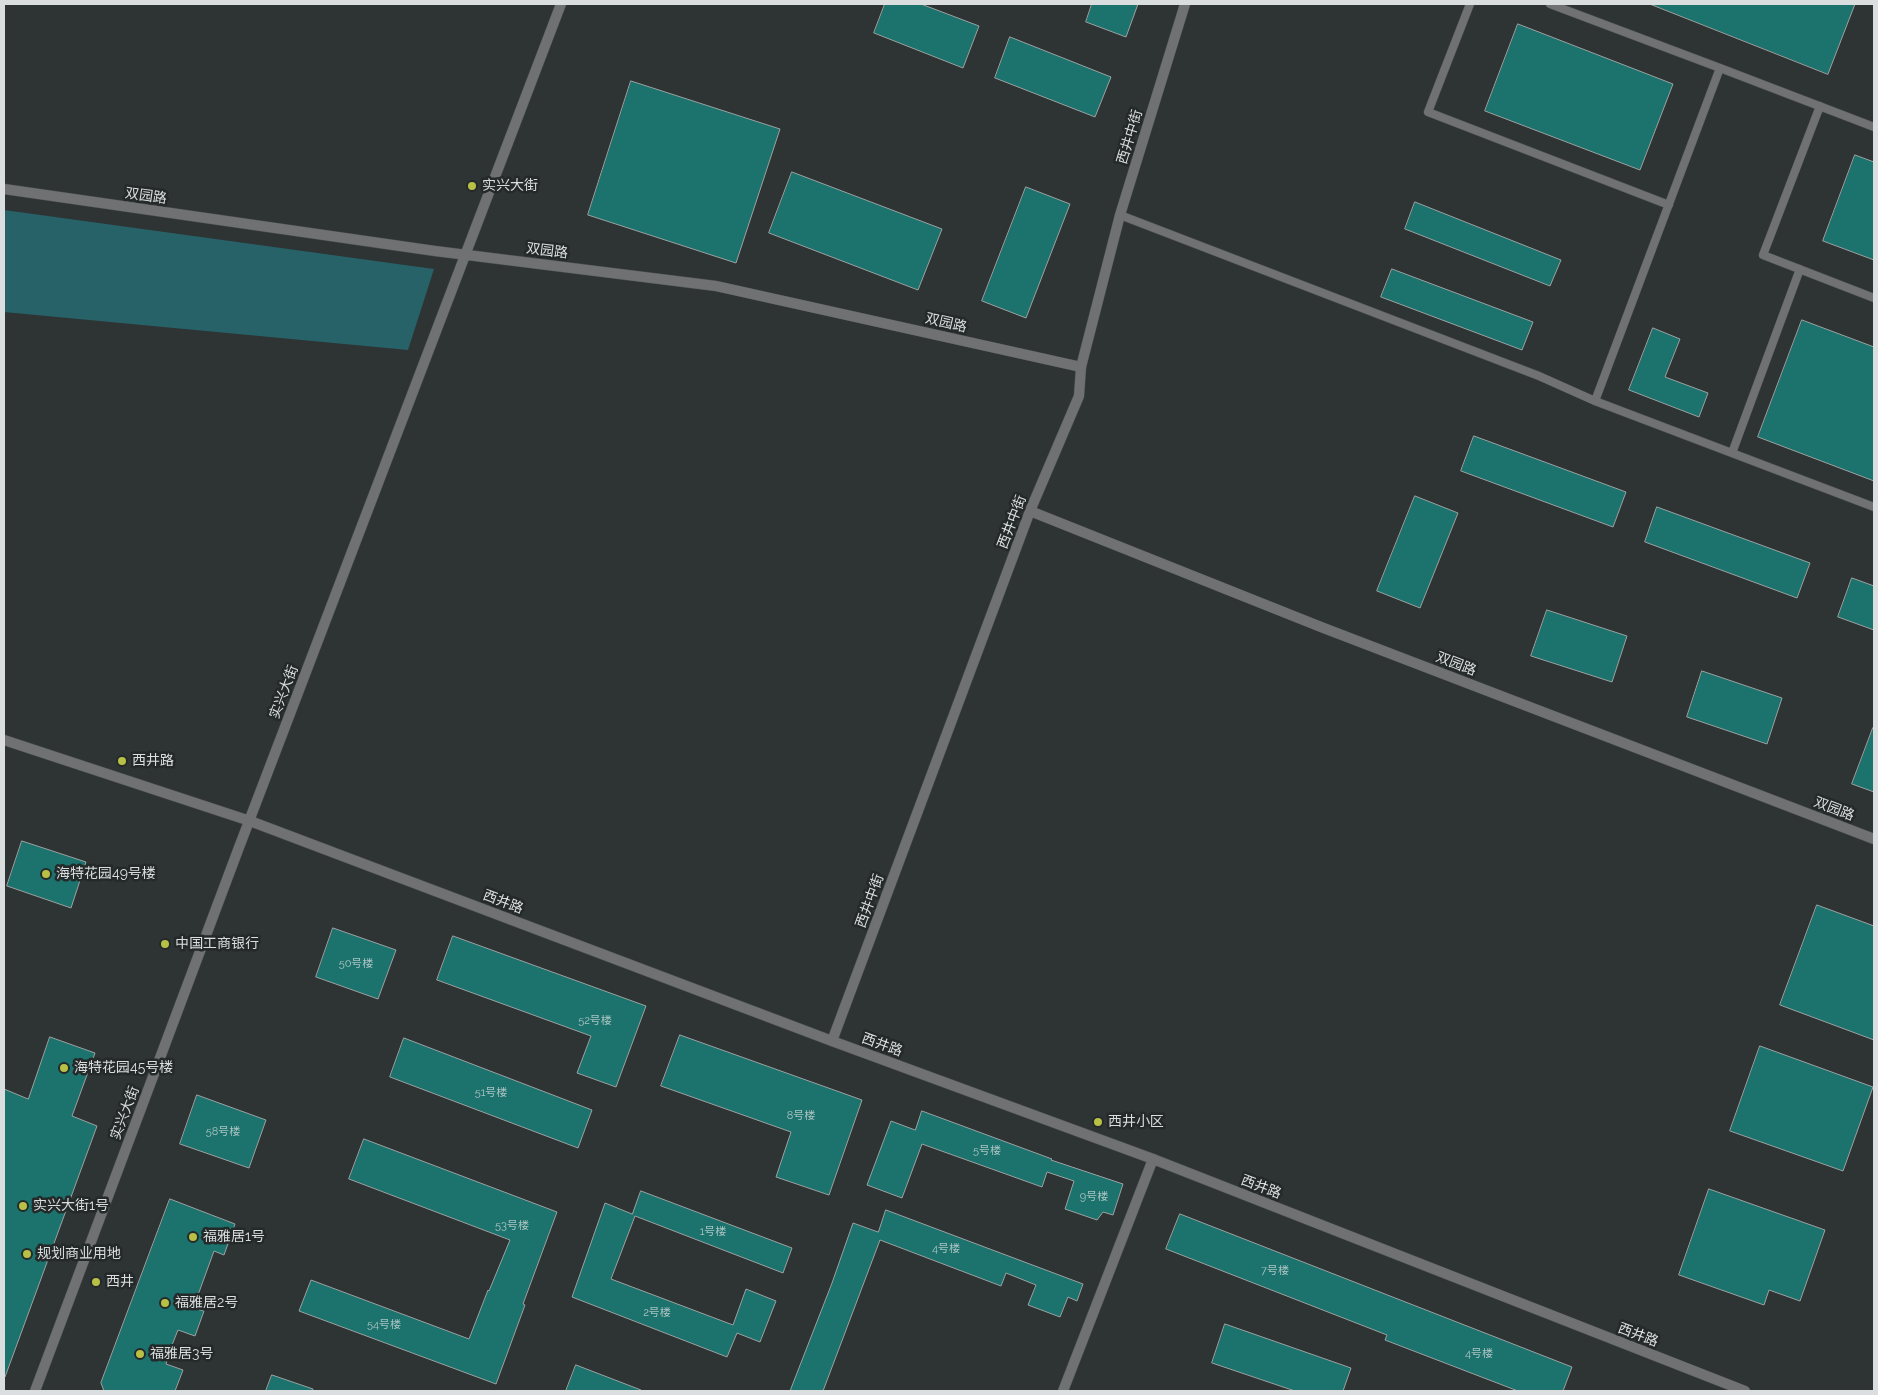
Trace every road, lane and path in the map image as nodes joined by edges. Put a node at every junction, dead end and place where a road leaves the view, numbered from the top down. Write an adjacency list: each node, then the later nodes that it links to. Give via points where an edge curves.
1 (560, 4): 11 (street, 实兴大街)
2 (1186, 4): 10 (street, 西井中街)
3 (1470, 4): 9 (lane, via 1428,112)
4 (1550, 4): 5 (lane)
5 (1720, 68): 6 (lane); 9 (lane)
6 (1820, 106): 7 (lane); 12 (lane, via 1764,255)
7 (1874, 127)
8 (4, 189): 11 (street, 双园路)
9 (1669, 205): 15 (lane)
10 (1120, 215): 14 (street, 西井中街); 15 (lane, via 1539,376)
11 (465, 255): 14 (street, 双园路, via 716,286); 20 (street, 实兴大街)
12 (1800, 270): 13 (lane); 16 (lane)
13 (1874, 298)
14 (1081, 367): 18 (street, 西井中街, via 1079,396)
15 (1595, 401): 16 (lane)
16 (1732, 453): 17 (lane)
17 (1874, 507)
18 (1030, 511): 21 (street, 双园路); 22 (street, 西井中街)
19 (4, 740): 20 (street, 西井路)
20 (250, 821): 22 (street, 西井路); 24 (street, 实兴大街)
21 (1874, 839)
22 (832, 1041): 23 (street, 西井路)
23 (1153, 1159): 25 (street); 26 (street, 西井路)
24 (35, 1391)
25 (1063, 1391)
26 (1745, 1391)

